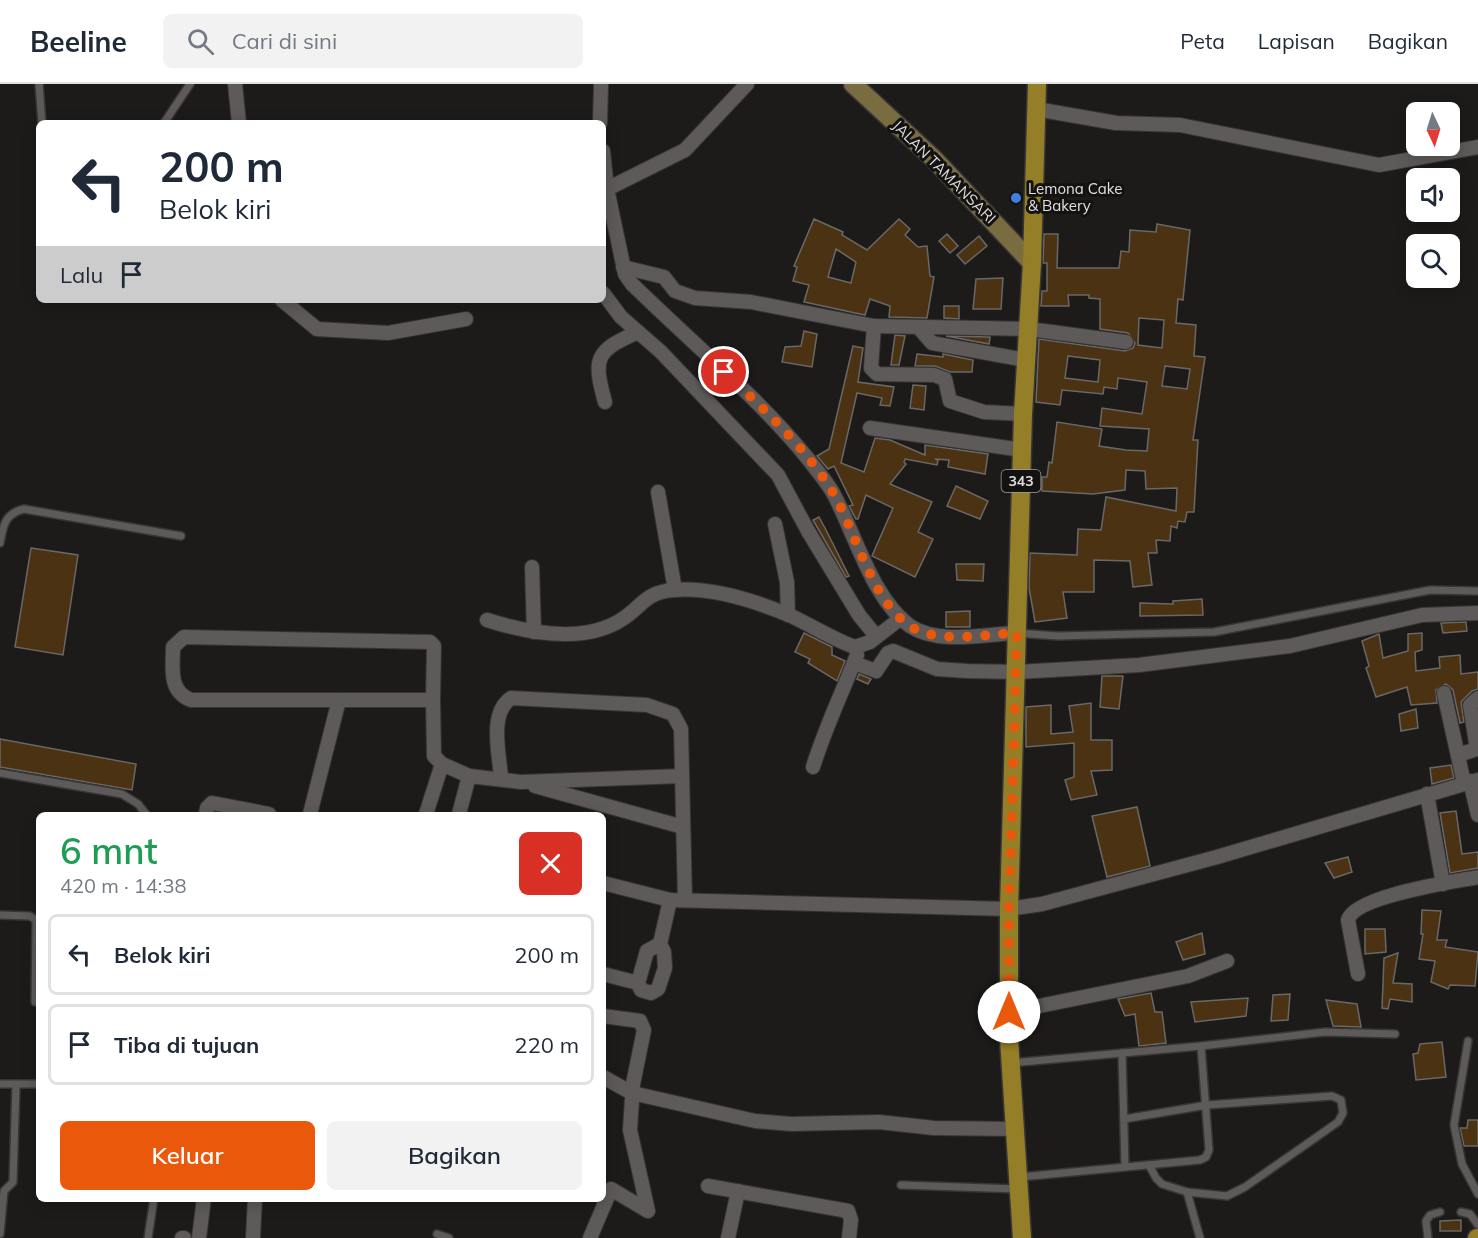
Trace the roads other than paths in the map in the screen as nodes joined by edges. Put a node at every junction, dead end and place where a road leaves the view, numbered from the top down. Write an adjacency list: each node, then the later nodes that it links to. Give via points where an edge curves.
1 (39, 84): 9 (lane)
2 (190, 84): 10 (lane)
3 (235, 84): 11 (street)
4 (601, 84): 12 (street)
5 (747, 84): 15 (street, via 685,150)
6 (854, 84): 16 (main road, JALAN TAMANSARI, via 933,158)
7 (1037, 84): 8 (main road, 343)
8 (1036, 109): 13 (street, via 1116,123 1180,125 1380,165); 16 (main road, 343)
9 (42, 120)
10 (166, 120)
11 (239, 120)
12 (600, 120)
13 (1478, 147)
14 (606, 180): 15 (street)
15 (607, 189): 17 (street)
16 (1032, 263): 23 (main road, 343)
17 (623, 267): 21 (street, via 664,277 675,291 695,298 751,302); 41 (street, via 632,284 741,388 808,459 832,491)
18 (606, 297): 24 (street)
19 (286, 303): 20 (street, via 317,329 388,333)
20 (466, 319)
21 (874, 326): 22 (street); 28 (street, via 871,368 877,374 934,375 945,379 950,401 984,412)
22 (919, 328): 23 (street); 26 (street, via 932,344)
23 (1029, 329): 25 (street); 26 (main road, 343)
24 (636, 333): 27 (street, via 602,351 596,366); 43 (street, via 661,352 778,475 859,615)
25 (1126, 342)
26 (1026, 360): 28 (main road, 343)
27 (604, 402)
28 (1023, 414): 30 (main road, 343)
29 (870, 428): 30 (street)
30 (1022, 450): 44 (main road, 343)
31 (658, 492): 36 (street)
32 (775, 524): 39 (street, via 787,582)
33 (181, 536): 34 (lane, via 24,508 13,511 4,521)
34 (0, 543)
35 (532, 567): 42 (street)
36 (675, 590): 39 (street, via 744,600); 42 (street, via 642,600 612,626 590,632)
37 (1478, 591): 44 (lane, via 1430,590 1214,632)
38 (1478, 613): 47 (street, via 1422,615 1290,646 1214,657 1139,665)
39 (788, 615): 45 (street, via 845,644)
40 (487, 620): 42 (street)
41 (898, 621): 43 (street); 44 (street, via 936,635)
42 (534, 632)
43 (879, 634): 45 (street)
44 (1017, 634): 47 (main road, 343)
45 (861, 646): 46 (street)
46 (854, 663): 47 (street, via 876,671 893,651 937,669); 54 (street, via 824,729)
47 (1017, 669): 75 (main road, 343)
48 (1444, 693): 52 (street)
49 (1478, 698): 52 (street, via 1470,705 1477,749)
50 (339, 700): 51 (street); 51 (street, via 191,700 175,689 172,647 184,638 430,642 434,646); 65 (street)
51 (433, 700): 53 (street, via 432,751)
52 (1458, 755): 59 (street)
53 (442, 764): 56 (street); 66 (street)
54 (813, 767)
55 (0, 773): 62 (lane, via 122,794)
56 (469, 776): 58 (street); 67 (street)
57 (682, 776): 58 (street, via 681,729 673,714 660,707 511,698 498,715); 60 (street); 69 (street)
58 (501, 779): 60 (street)
59 (1471, 781): 61 (street); 68 (street)
60 (521, 782): 69 (street)
61 (1427, 794): 72 (street); 75 (street, via 1217,857 1042,904)
62 (144, 812)
63 (206, 812): 64 (street, via 212,803)
64 (259, 812)
65 (311, 812)
66 (427, 812)
67 (460, 812)
68 (1478, 815)
69 (683, 827): 74 (street)
70 (1478, 877): 72 (street)
71 (606, 884): 73 (street)
72 (1443, 884): 79 (street, via 1398,892 1351,913 1348,920)
73 (670, 900): 74 (street); 77 (street)
74 (685, 900): 75 (street)
75 (1009, 909): 83 (main road, 343)
76 (0, 915): 82 (lane, via 30,916 36,920)
77 (660, 944): 81 (street, via 647,951); 81 (street, via 665,968 658,989 651,993 641,990)
78 (1227, 961): 83 (street, via 1188,976)
79 (1358, 974)
80 (606, 975): 81 (street)
81 (638, 983)
82 (35, 1002)
83 (1009, 1012): 89 (main road, 343)
84 (606, 1016): 94 (street, via 640,1021 644,1030)
85 (1395, 1034): 87 (lane, via 1325,1032)
86 (1468, 1041): 106 (lane, via 1454,1125 1462,1164)
87 (1201, 1046): 88 (lane); 95 (lane)
88 (1122, 1053): 89 (lane); 96 (lane)
89 (1011, 1063): 97 (main road, 343)
90 (606, 1079): 94 (street)
91 (0, 1084): 93 (lane)
92 (36, 1084): 93 (lane)
93 (16, 1085): 103 (lane, via 13,1182)
94 (632, 1094): 97 (street, via 755,1121); 107 (street, via 630,1130 648,1210 611,1189)
95 (1206, 1106): 96 (lane); 98 (lane, via 1206,1157); 105 (lane, via 1332,1096 1341,1100 1343,1113 1338,1122 1237,1192 1215,1197)
96 (1124, 1119): 99 (lane)
97 (1015, 1129): 100 (main road, 343)
98 (1149, 1165): 99 (lane); 105 (lane, via 1162,1184)
99 (1125, 1167): 100 (lane)
100 (1018, 1183): 101 (lane); 124 (main road, 343)
101 (901, 1185)
102 (708, 1186): 104 (street)
103 (2, 1191): 115 (lane)
104 (738, 1191): 122 (street); 123 (street, via 848,1211)
105 (1187, 1192): 125 (lane)
106 (1478, 1194)
107 (606, 1201)
108 (153, 1202): 117 (lane)
109 (204, 1202): 118 (street)
110 (255, 1202): 119 (street)
111 (605, 1202): 121 (street)
112 (1440, 1212): 126 (lane, via 1426,1221)
113 (1461, 1212): 114 (lane, via 1470,1214)
114 (1478, 1225)
115 (0, 1234)
116 (437, 1234): 120 (lane)
117 (148, 1238)
118 (199, 1238)
119 (253, 1238)
120 (449, 1238)
121 (590, 1238)
122 (728, 1238)
123 (849, 1238)
124 (1022, 1238)
125 (1200, 1238)
126 (1428, 1238)

